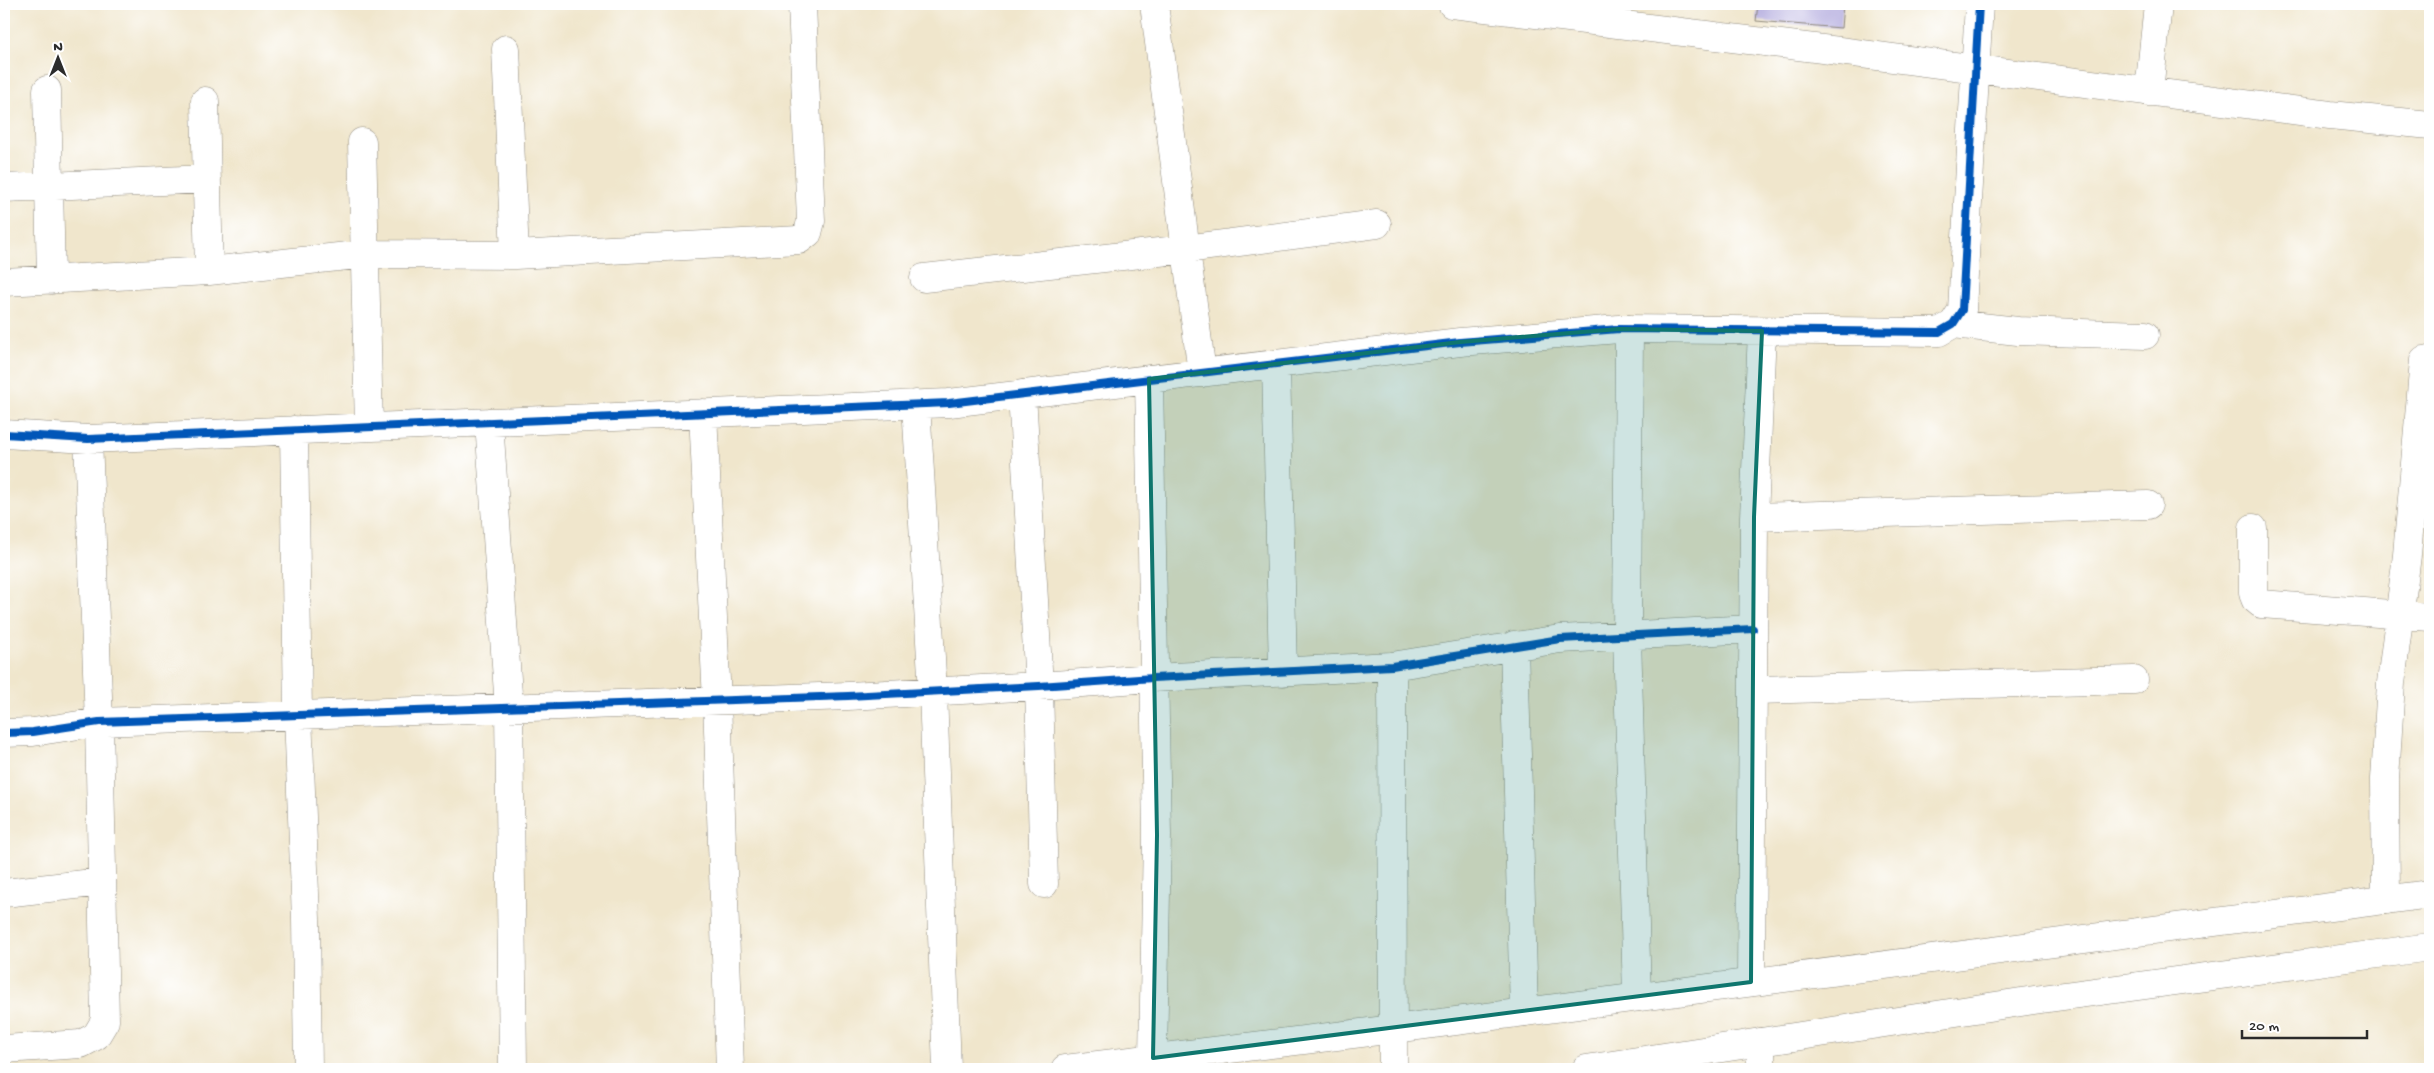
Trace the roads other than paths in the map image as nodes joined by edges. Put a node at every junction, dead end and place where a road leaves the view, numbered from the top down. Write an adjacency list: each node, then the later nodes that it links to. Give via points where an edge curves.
1 (802, 4): 21 (street, via 808,233 799,240)
2 (1154, 4): 19 (street)
3 (1452, 4): 6 (street)
4 (1979, 4): 9 (street)
5 (2158, 4): 11 (street)
6 (1497, 6): 7 (street)
7 (1623, 14): 9 (street)
8 (506, 49): 21 (street)
9 (1975, 69): 11 (street); 26 (street, via 1962,310)
10 (47, 90): 16 (street)
11 (2149, 92): 13 (street)
12 (205, 101): 15 (street)
13 (2430, 125)
14 (362, 142): 20 (street)
15 (207, 179): 16 (street); 22 (street)
16 (50, 185): 17 (street); 24 (street)
17 (4, 188)
18 (1377, 224): 19 (street)
19 (1186, 249): 23 (street); 32 (street)
20 (366, 254): 21 (street); 22 (street); 38 (street)
21 (516, 255)
22 (209, 272): 24 (street)
23 (924, 278)
24 (51, 280): 25 (street)
25 (4, 282)
26 (1953, 324): 28 (street, via 1939,332); 29 (street, via 2018,331)
27 (1629, 329): 28 (street); 31 (street, via 1460,342); 48 (street)
28 (1762, 330): 43 (street)
29 (2145, 335)
30 (2424, 360): 45 (street)
31 (1276, 364): 32 (street); 51 (street)
32 (1202, 373): 33 (street)
33 (1149, 379): 34 (street); 52 (street)
34 (1022, 394): 35 (street); 54 (street)
35 (916, 404): 36 (street); 56 (street)
36 (703, 413): 37 (street); 57 (street)
37 (489, 422): 38 (street); 58 (street)
38 (369, 427): 39 (street)
39 (294, 430): 41 (street); 59 (street)
40 (4, 434): 41 (street)
41 (88, 439): 60 (street)
42 (2148, 505): 43 (street)
43 (1754, 517): 47 (street)
44 (2254, 528): 45 (street, via 2253,592 2261,604)
45 (2400, 614): 46 (street); 66 (street, via 2391,682 2385,779)
46 (2430, 617)
47 (1752, 629): 48 (street); 55 (street)
48 (1628, 636): 49 (street); 69 (street)
49 (1514, 645): 50 (street); 70 (street)
50 (1392, 666): 51 (street); 71 (street)
51 (1284, 672): 52 (street)
52 (1153, 678): 54 (street); 74 (street, via 1157,928)
53 (2134, 680): 55 (street)
54 (1038, 686): 56 (street); 63 (street)
55 (1752, 690): 68 (street)
56 (933, 692): 57 (street); 78 (street)
57 (717, 701): 58 (street); 77 (street)
58 (509, 708): 59 (street); 76 (street)
59 (298, 715): 60 (street); 75 (street)
60 (98, 722): 61 (street); 62 (street)
61 (4, 733)
62 (102, 882): 64 (street); 73 (street, via 105,1021 96,1036 81,1044)
63 (1044, 884)
64 (4, 893)
65 (2430, 894): 66 (street)
66 (2386, 900): 68 (street)
67 (2430, 947): 72 (street, via 2034,1000)
68 (1751, 982): 69 (street)
69 (1637, 997): 70 (street)
70 (1524, 1012): 71 (street)
71 (1394, 1029): 74 (street); 80 (street)
72 (1761, 1042): 81 (street); 82 (street)
73 (4, 1049)
74 (1153, 1058): 79 (street)
75 (308, 1069)
76 (513, 1069)
77 (730, 1069)
78 (947, 1069)
79 (1065, 1069)
80 (1393, 1069)
81 (1586, 1069)
82 (1761, 1069)

